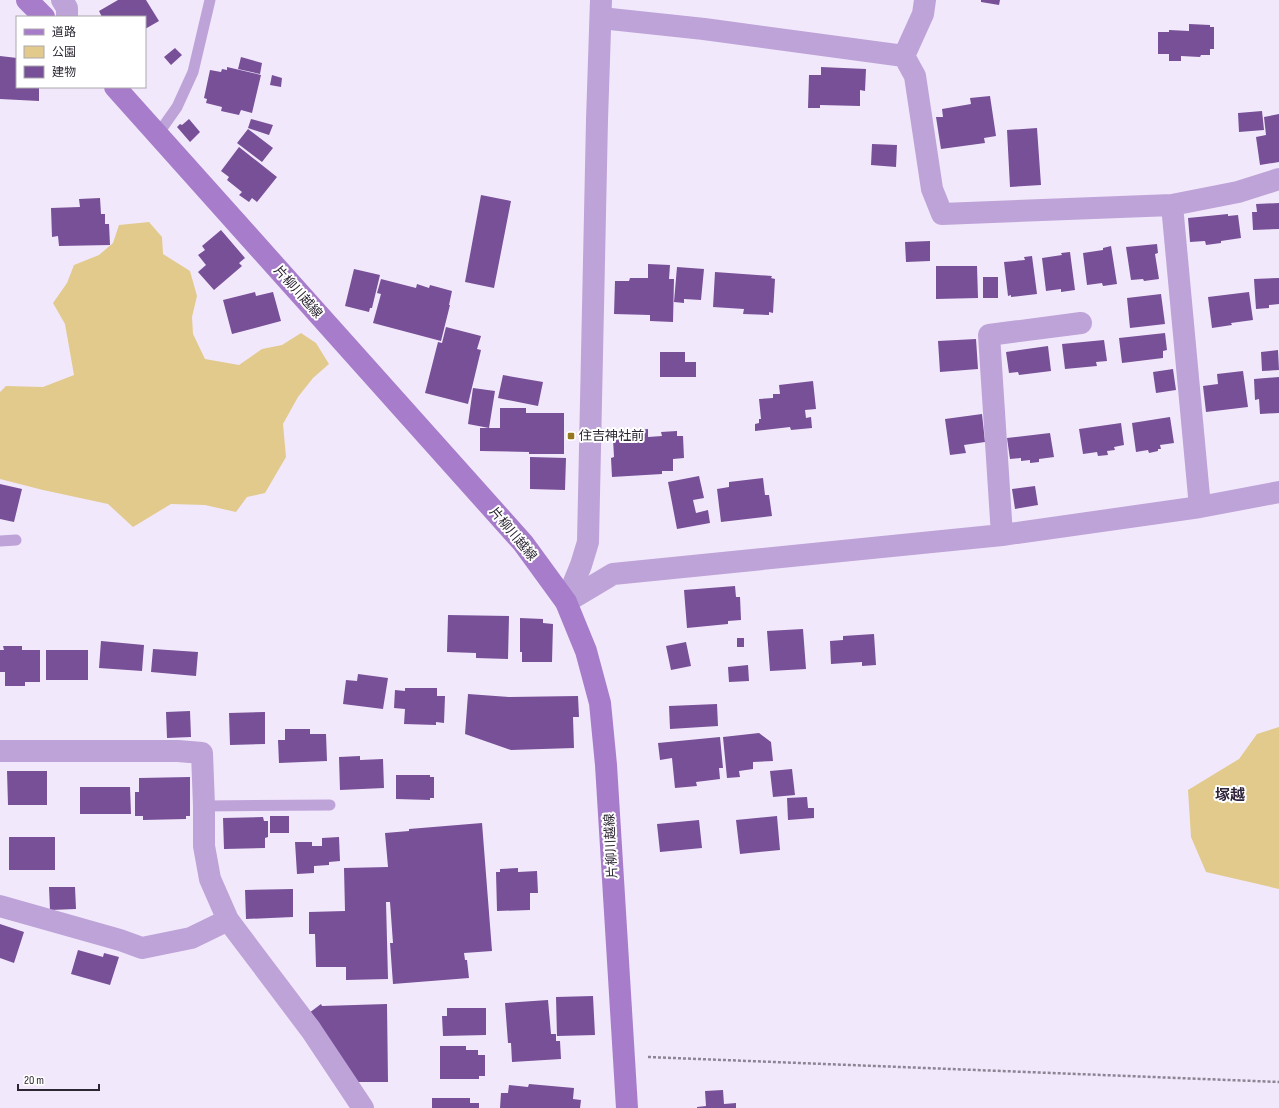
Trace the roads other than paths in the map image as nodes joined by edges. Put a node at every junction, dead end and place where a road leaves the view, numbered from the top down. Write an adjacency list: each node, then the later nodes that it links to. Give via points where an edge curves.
1 (27, 0): 6 (main road)
2 (62, 0): 7 (street)
3 (210, 0): 10 (lane, via 193,72 177,107)
4 (925, 0): 8 (street, via 923,14)
5 (601, 9): 8 (street, via 704,29); 19 (street, via 588,542)
6 (43, 16)
7 (68, 16)
8 (904, 56): 12 (street, via 915,76 932,189 942,214)
9 (116, 88): 10 (main road, 片柳川越線)
10 (158, 134): 19 (main road, 片柳川越線, via 523,543)
11 (1279, 179): 12 (street, via 1238,192)
12 (1172, 205): 15 (street)
13 (1081, 323): 16 (street, via 989,335)
14 (1279, 492): 15 (street)
15 (1200, 507): 16 (street)
16 (1002, 534): 19 (street, via 613,574)
17 (16, 540): 18 (lane)
18 (0, 541)
19 (566, 602): 26 (main road, 片柳川越線, via 586,651 600,703)
20 (0, 751): 22 (street, via 202,753)
21 (330, 805): 22 (lane)
22 (204, 806): 24 (street, via 204,846 210,879)
23 (0, 906): 24 (street, via 142,948 191,938)
24 (228, 920): 25 (street, via 311,1030)
25 (363, 1108)
26 (627, 1108)

